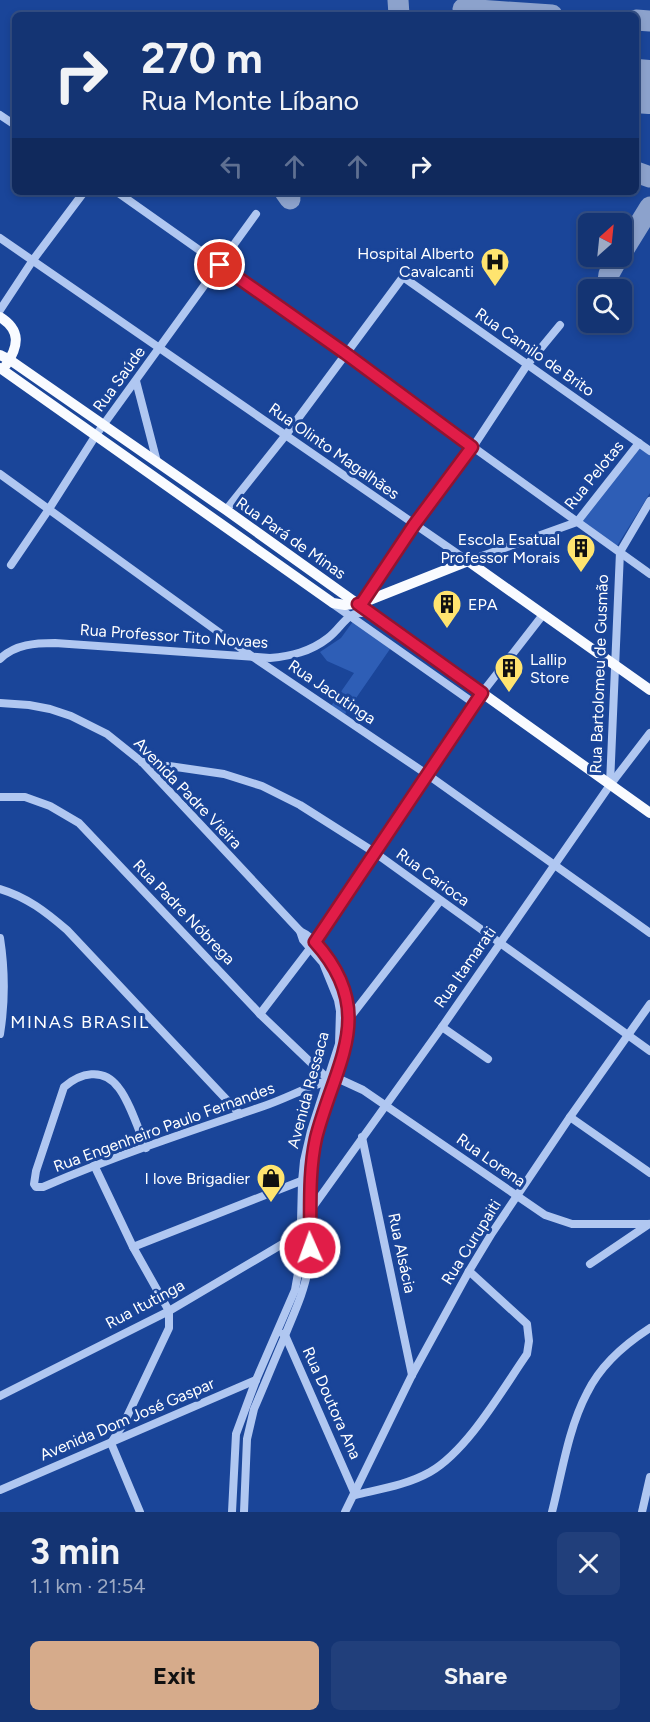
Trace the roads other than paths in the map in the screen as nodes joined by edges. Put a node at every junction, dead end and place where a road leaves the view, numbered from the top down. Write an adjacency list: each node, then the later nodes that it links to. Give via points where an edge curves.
1 (82, 195): 5 (street)
2 (121, 195): 6 (street)
3 (256, 214): 6 (street, Rua Saúde)
4 (0, 238): 5 (street, Rua Olinto Magalhães)
5 (33, 260): 7 (street); 10 (street, Rua Olinto Magalhães)
6 (220, 265): 10 (street, Rua Saúde); 11 (street)
7 (0, 310)
8 (0, 317): 12 (main road, via 9,323 17,339 16,350)
9 (560, 325): 13 (street)
10 (160, 347): 14 (street, Rua Saúde); 17 (street, Rua Olinto Magalhães)
11 (345, 353): 13 (street, Rua Camilo de Brito, via 402,277); 17 (street); 19 (street)
12 (3, 365): 15 (main road, Rua Pará de Minas); 16 (main road, Rua Pará de Minas)
13 (527, 365): 18 (street, Rua Camilo de Brito); 19 (street)
14 (136, 381): 15 (street, Rua Saúde); 21 (street)
15 (104, 425): 16 (street, Rua Saúde); 21 (main road, Rua Pará de Minas)
16 (96, 435): 24 (street, Rua Saúde); 32 (main road, Rua Pará de Minas)
17 (285, 436): 25 (street); 27 (street, Rua Olinto Magalhães)
18 (639, 442): 20 (street, Rua Camilo de Brito); 26 (street, Rua Pelotas)
19 (472, 447): 26 (street); 27 (street)
20 (650, 451)
21 (157, 462): 25 (main road, Rua Pará de Minas)
22 (0, 474): 24 (street, Rua Jacutinga)
23 (650, 501): 28 (street, Rua Bartolomeu de Gusmão)
24 (49, 509): 30 (street, Rua Saúde); 37 (street, Rua Jacutinga)
25 (226, 510): 33 (main road, Rua Pará de Minas)
26 (577, 522): 28 (street); 29 (street, Rua Pelotas)
27 (414, 525): 29 (street, Rua Olinto Magalhães); 33 (street)
28 (620, 552): 31 (street); 39 (street, Rua Bartolomeu de Gusmão)
29 (468, 561): 33 (main road, Rua Pelotas); 36 (main road, Rua Olinto Magalhães)
30 (11, 565)
31 (650, 573)
32 (333, 603): 33 (main road, Rua Pelotas); 35 (street, Rua Pará de Minas)
33 (360, 603): 34 (main road, Rua Pará de Minas)
34 (370, 613): 35 (street); 41 (main road, Rua Pará de Minas)
35 (349, 615): 37 (street, Rua Professor Tito Novaes, via 327,639 302,653); 43 (street, Rua Pará de Minas)
36 (542, 616): 39 (main road, Rua Olinto Magalhães); 41 (street)
37 (253, 657): 38 (street, Rua Professor Tito Novaes, via 30,643); 46 (street, Rua Jacutinga)
38 (0, 659)
39 (615, 666): 40 (main road, Rua Olinto Magalhães); 47 (street, Rua Bartolomeu de Gusmão)
40 (650, 690)
41 (482, 693): 43 (street); 47 (main road, Rua Pará de Minas)
42 (0, 704): 45 (street, Avenida Padre Vieira, via 29,705 71,716 107,735)
43 (475, 704): 46 (street)
44 (650, 733): 47 (street, Rua Itamarati)
45 (142, 762): 50 (street, Rua Carioca, via 224,774 261,786 300,805); 54 (street, Avenida Padre Vieira)
46 (428, 775): 50 (street); 51 (street, Rua Jacutinga)
47 (610, 785): 49 (main road, Rua Pará de Minas); 51 (street, Rua Itamarati)
48 (0, 797): 61 (street, Rua Padre Nóbrega, via 25,797 79,823)
49 (650, 813)
50 (374, 852): 53 (street, Rua Carioca); 58 (street)
51 (554, 864): 55 (street, Rua Jacutinga); 57 (street, Rua Itamarati)
52 (0, 889): 70 (street, via 37,905 67,930)
53 (440, 901): 57 (street, Rua Carioca); 62 (street)
54 (300, 931): 58 (street, Avenida Ressaca, via 309,934)
55 (650, 933)
56 (0, 938): 59 (street)
57 (500, 944): 63 (street, Rua Itamarati); 65 (street, Rua Carioca)
58 (312, 945): 61 (street); 62 (street, Avenida Ressaca, via 332,964 345,994); 68 (street, Avenida Ressaca, via 328,973 340,1011)
59 (2, 963): 64 (street)
60 (650, 1004): 65 (street, Rua Curupaiti)
61 (260, 1014): 68 (street, Rua Padre Nóbrega)
62 (348, 1020): 68 (street, Avenida Ressaca, via 348,1041)
63 (442, 1026): 67 (street); 69 (street, Rua Itamarati)
64 (0, 1035)
65 (627, 1036): 66 (street, Rua Carioca); 71 (street, Rua Curupaiti)
66 (650, 1051)
67 (488, 1059)
68 (333, 1079): 69 (street, Rua Lorena, via 363,1090); 70 (street, Rua Engenheiro Paulo Fernandes); 76 (street, Avenida Ressaca)
69 (386, 1106): 72 (street, Rua Itamarati); 77 (street, Rua Lorena)
70 (240, 1114): 73 (street, Rua Engenheiro Paulo Fernandes)
71 (570, 1117): 75 (street); 77 (street, Rua Curupaiti)
72 (362, 1137): 78 (street, Rua Itamarati); 87 (street, Rua Alsácia)
73 (146, 1148): 74 (street, Rua Engenheiro Paulo Fernandes); 74 (street, Rua Engenheiro Paulo Fernandes, via 120,1088 92,1073 74,1078 64,1087 34,1184 43,1187)
74 (94, 1165): 81 (street)
75 (650, 1173)
76 (306, 1180): 78 (street, Avenida Ressaca); 81 (street)
77 (517, 1197): 79 (street, Rua Lorena, via 545,1215 572,1224); 83 (street, Rua Curupaiti)
78 (305, 1213): 80 (street, Avenida Ressaca); 86 (street, Avenida Ressaca, via 310,1248 308,1269 303,1292)
79 (650, 1224): 82 (street)
80 (301, 1233): 84 (street, Rua Itutinga); 86 (street, Avenida Ressaca, via 295,1290)
81 (133, 1247): 84 (street)
82 (590, 1264)
83 (469, 1271): 87 (street, Rua Curupaiti); 94 (street, via 527,1324 527,1354 465,1442 431,1471 403,1484)
84 (169, 1311): 90 (street, Rua Itutinga); 91 (street, via 169,1328)
85 (650, 1328): 99 (street, via 603,1368 587,1392)
86 (281, 1333): 88 (street, Avenida Ressaca); 89 (street, Avenida Ressaca); 94 (street, Rua Doutora Ana)
87 (412, 1375): 94 (street, Rua Curupaiti)
88 (256, 1380): 89 (street); 91 (street, Avenida Dom José Gaspar); 96 (street, Avenida Ressaca, via 236,1434)
89 (265, 1383): 97 (street, Avenida Ressaca, via 249,1429)
90 (0, 1396)
91 (111, 1443): 93 (street, Avenida Dom José Gaspar); 95 (street)
92 (650, 1477): 100 (street)
93 (0, 1490)
94 (355, 1494): 98 (street, Rua Curupaiti)
95 (140, 1512)
96 (232, 1512)
97 (244, 1512)
98 (345, 1512)
99 (552, 1512)
100 (642, 1512)

